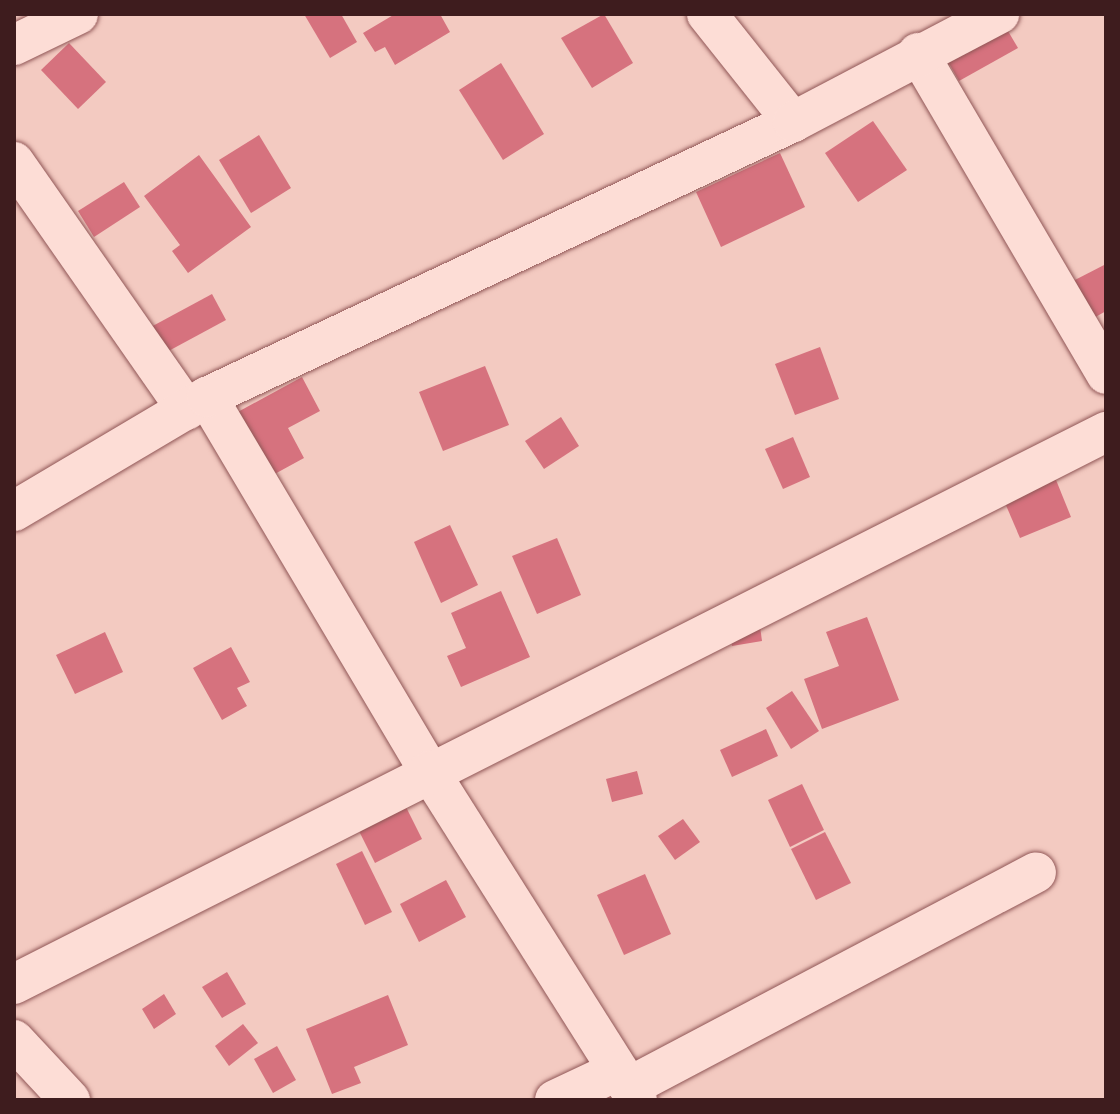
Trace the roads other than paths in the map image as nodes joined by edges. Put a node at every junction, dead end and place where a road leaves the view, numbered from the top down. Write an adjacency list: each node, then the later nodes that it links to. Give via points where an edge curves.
1 (78, 14): 4 (street)
2 (707, 14): 6 (street)
3 (999, 14): 5 (street)
4 (14, 45)
5 (918, 53): 6 (street); 8 (street)
6 (793, 122): 9 (street)
7 (14, 162): 9 (street)
8 (1106, 374)
9 (197, 404): 11 (street); 12 (street)
10 (1106, 432): 12 (street)
11 (14, 511)
12 (429, 771): 14 (street); 16 (street)
13 (1036, 872): 16 (street)
14 (14, 984)
15 (14, 1040): 17 (street)
16 (628, 1086): 18 (street)
17 (70, 1100)
18 (555, 1100)

